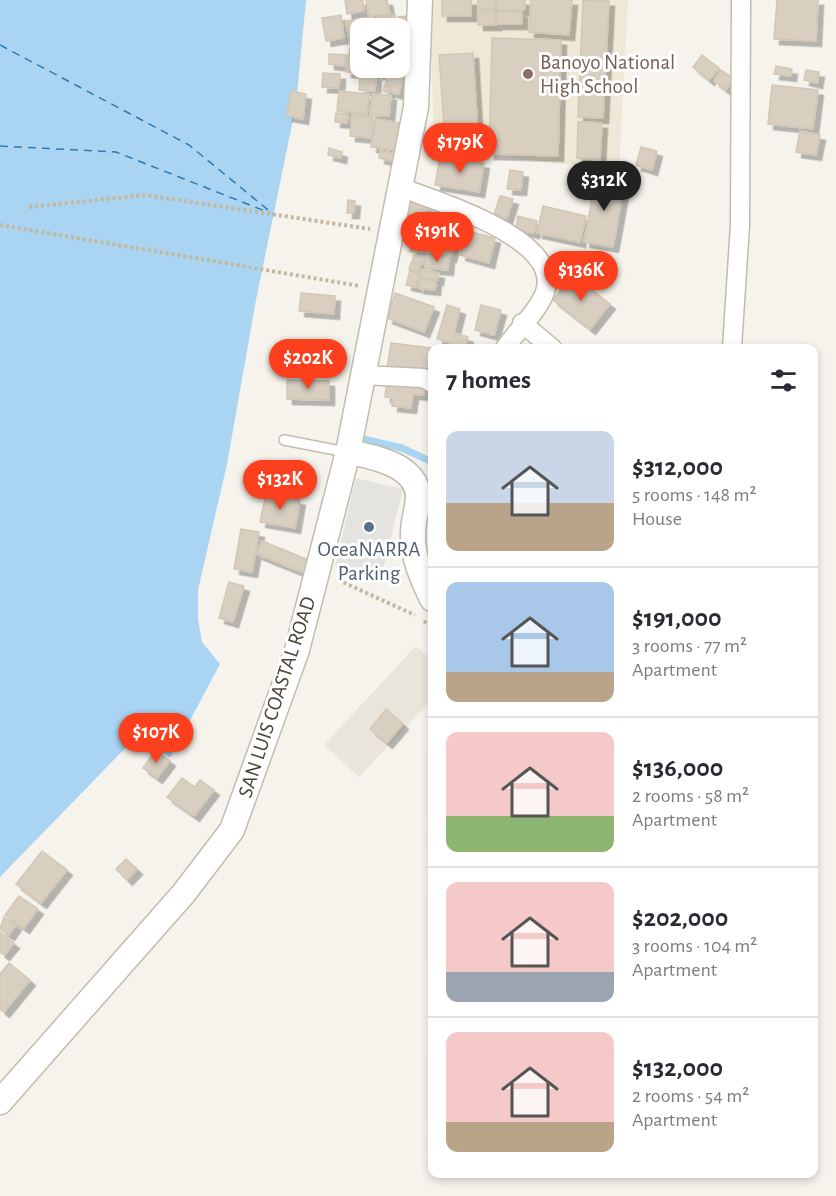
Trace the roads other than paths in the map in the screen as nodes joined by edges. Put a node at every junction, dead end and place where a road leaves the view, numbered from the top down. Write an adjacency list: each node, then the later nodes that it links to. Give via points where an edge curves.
1 (420, 0): 3 (street, SAN LUIS COASTAL ROAD, via 416,107)
2 (741, 0): 7 (street, via 740,225)
3 (400, 187): 4 (street, via 504,230 535,254 547,286 543,298); 8 (street, SAN LUIS COASTAL ROAD)
4 (522, 323): 5 (street); 6 (street)
5 (508, 344)
6 (547, 344)
7 (732, 344)
8 (363, 375): 9 (street); 11 (street, SAN LUIS COASTAL ROAD)
9 (428, 381)
10 (284, 440): 11 (lane)
11 (348, 452): 12 (street, via 388,462 414,483 418,496 412,530 415,557); 13 (street, SAN LUIS COASTAL ROAD, via 297,650 232,830 184,893)
12 (428, 589)
13 (0, 1102)

